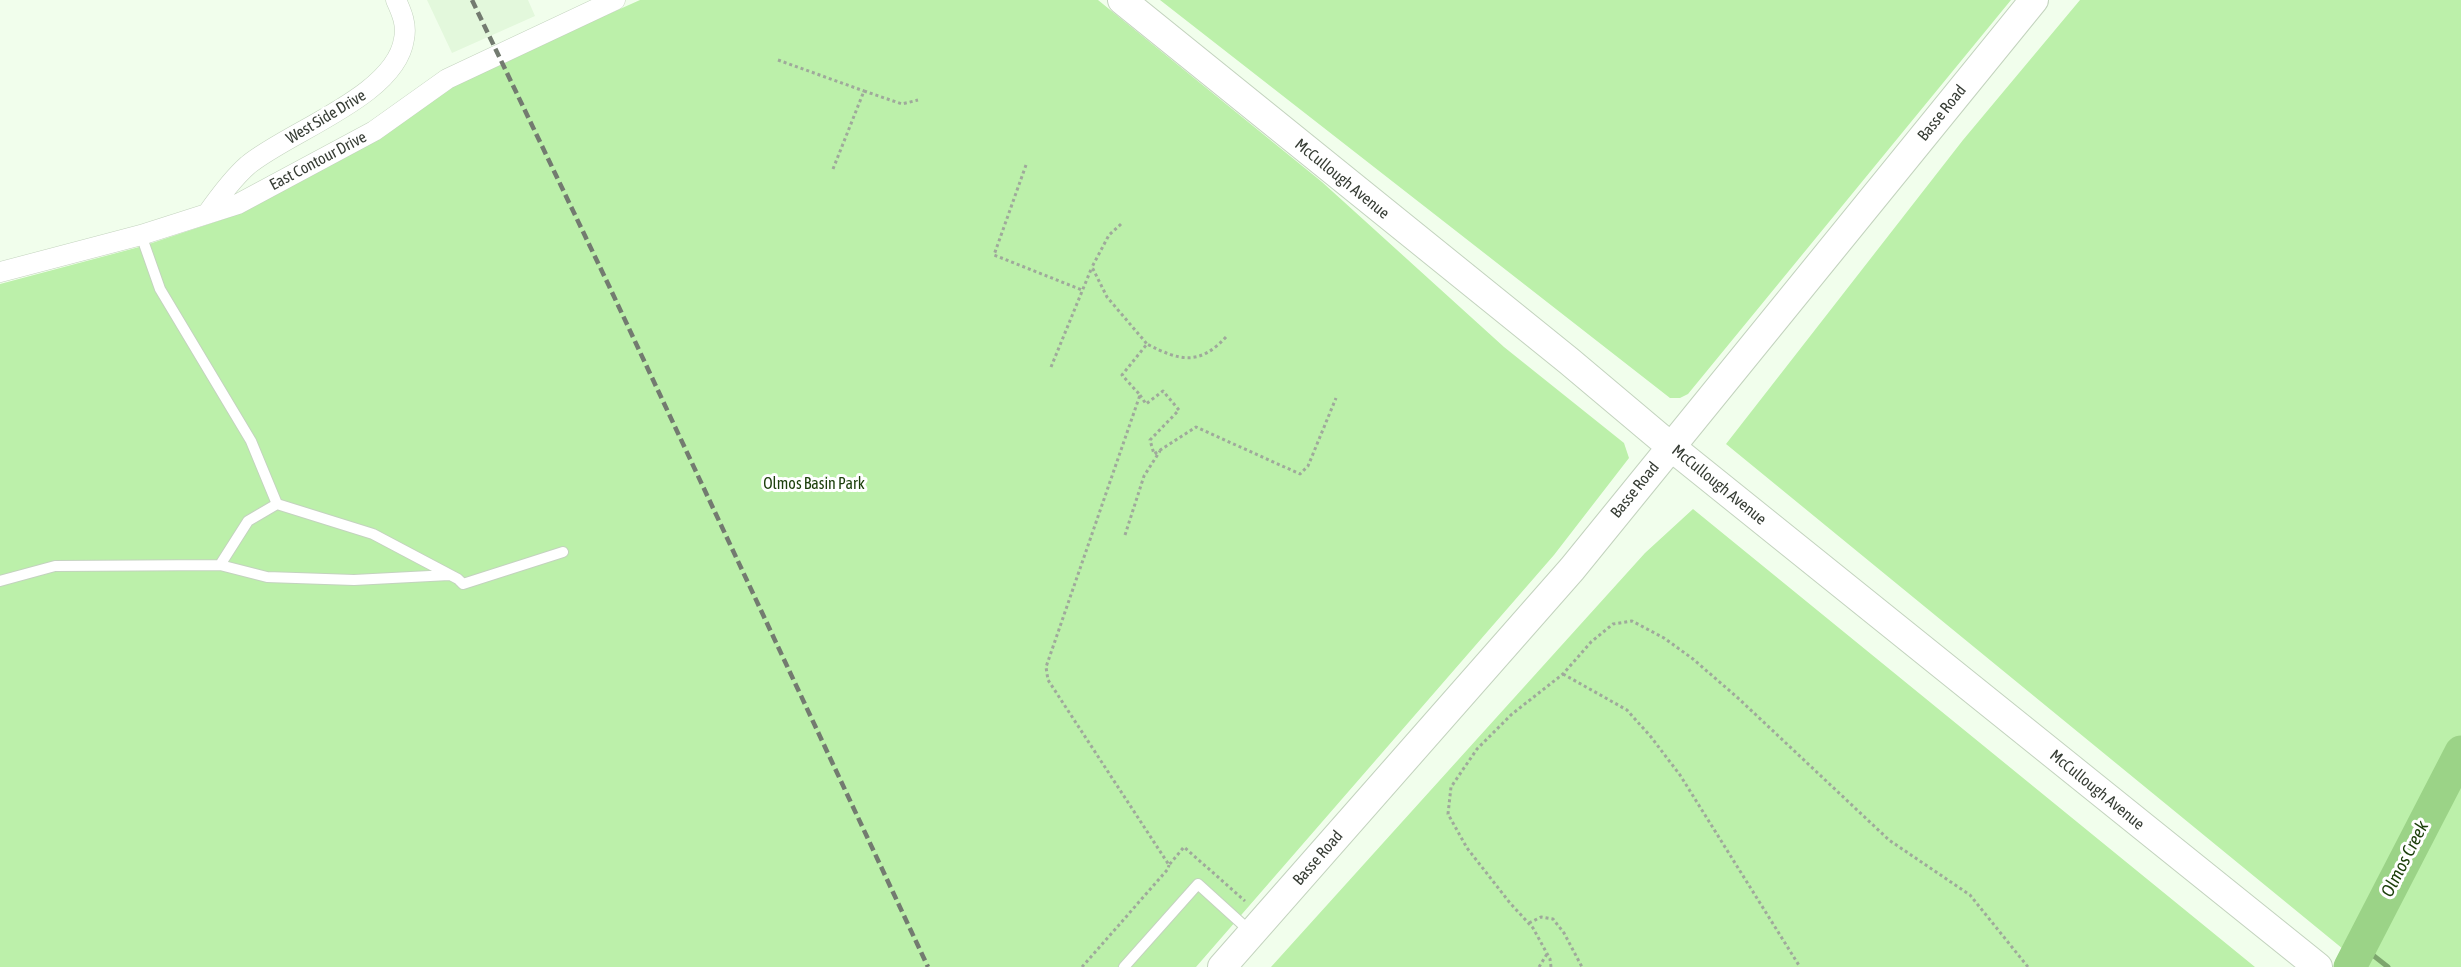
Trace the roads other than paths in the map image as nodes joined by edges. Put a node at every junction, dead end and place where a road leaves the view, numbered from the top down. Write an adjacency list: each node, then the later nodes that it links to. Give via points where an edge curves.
1 (396, 0): 5 (street, West Side Drive, via 404,18 404,40 393,67 372,89 248,165)
2 (615, 0): 5 (street, East Contour Drive, via 447,79 374,131 238,204)
3 (1122, 0): 8 (main road, McCullough Avenue)
4 (2034, 0): 8 (main road, Basse Road)
5 (207, 214): 6 (street, East Contour Drive)
6 (141, 235): 7 (street, East Contour Drive); 9 (lane, via 160,289 251,441)
7 (0, 272)
8 (1670, 446): 14 (main road, Basse Road, via 1572,569); 17 (main road, McCullough Avenue)
9 (277, 504): 11 (lane, via 248,520); 12 (lane, via 373,534)
10 (563, 552): 12 (lane, via 463,584)
11 (220, 565): 12 (lane, via 267,577 354,580); 13 (lane, via 55,566)
12 (450, 575)
13 (0, 581)
14 (1252, 933): 15 (lane, via 1198,884); 16 (main road, Basse Road)
15 (1124, 967)
16 (1222, 967)
17 (2318, 967)

